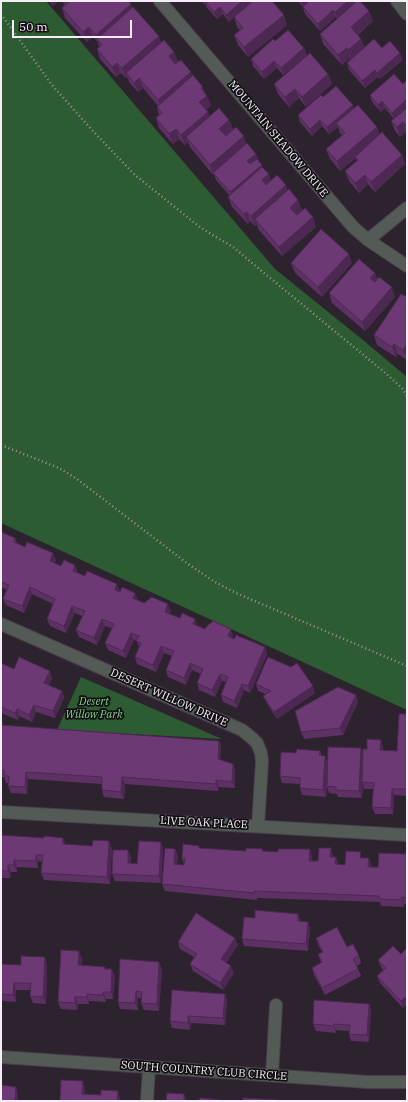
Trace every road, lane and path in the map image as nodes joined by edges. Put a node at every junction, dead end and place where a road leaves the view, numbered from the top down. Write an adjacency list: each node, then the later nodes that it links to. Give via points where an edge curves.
1 (160, 1): 6 (street, MOUNTAIN SHADOW DRIVE, via 353,227)
2 (397, 1): 4 (street)
3 (1, 14): 8 (path, via 52,85 136,175 201,228 233,247 383,371)
4 (407, 14)
5 (407, 208): 6 (street)
6 (368, 240): 7 (street, MOUNTAIN SHADOW DRIVE)
7 (407, 266)
8 (407, 396)
9 (1, 445): 11 (path, via 59,468 77,479 215,582)
10 (1, 624): 13 (street, DESERT WILLOW DRIVE, via 242,730 257,743 261,753)
11 (407, 666)
12 (1, 812): 13 (street, LIVE OAK PLACE)
13 (258, 826): 14 (street, LIVE OAK PLACE)
14 (407, 835)
15 (276, 1005): 18 (street)
16 (1, 1057): 17 (street, SOUTH COUNTRY CLUB CIRCLE)
17 (149, 1067): 18 (street, SOUTH COUNTRY CLUB CIRCLE); 20 (street)
18 (272, 1076): 19 (street, SOUTH COUNTRY CLUB CIRCLE)
19 (407, 1082)
20 (147, 1101)

